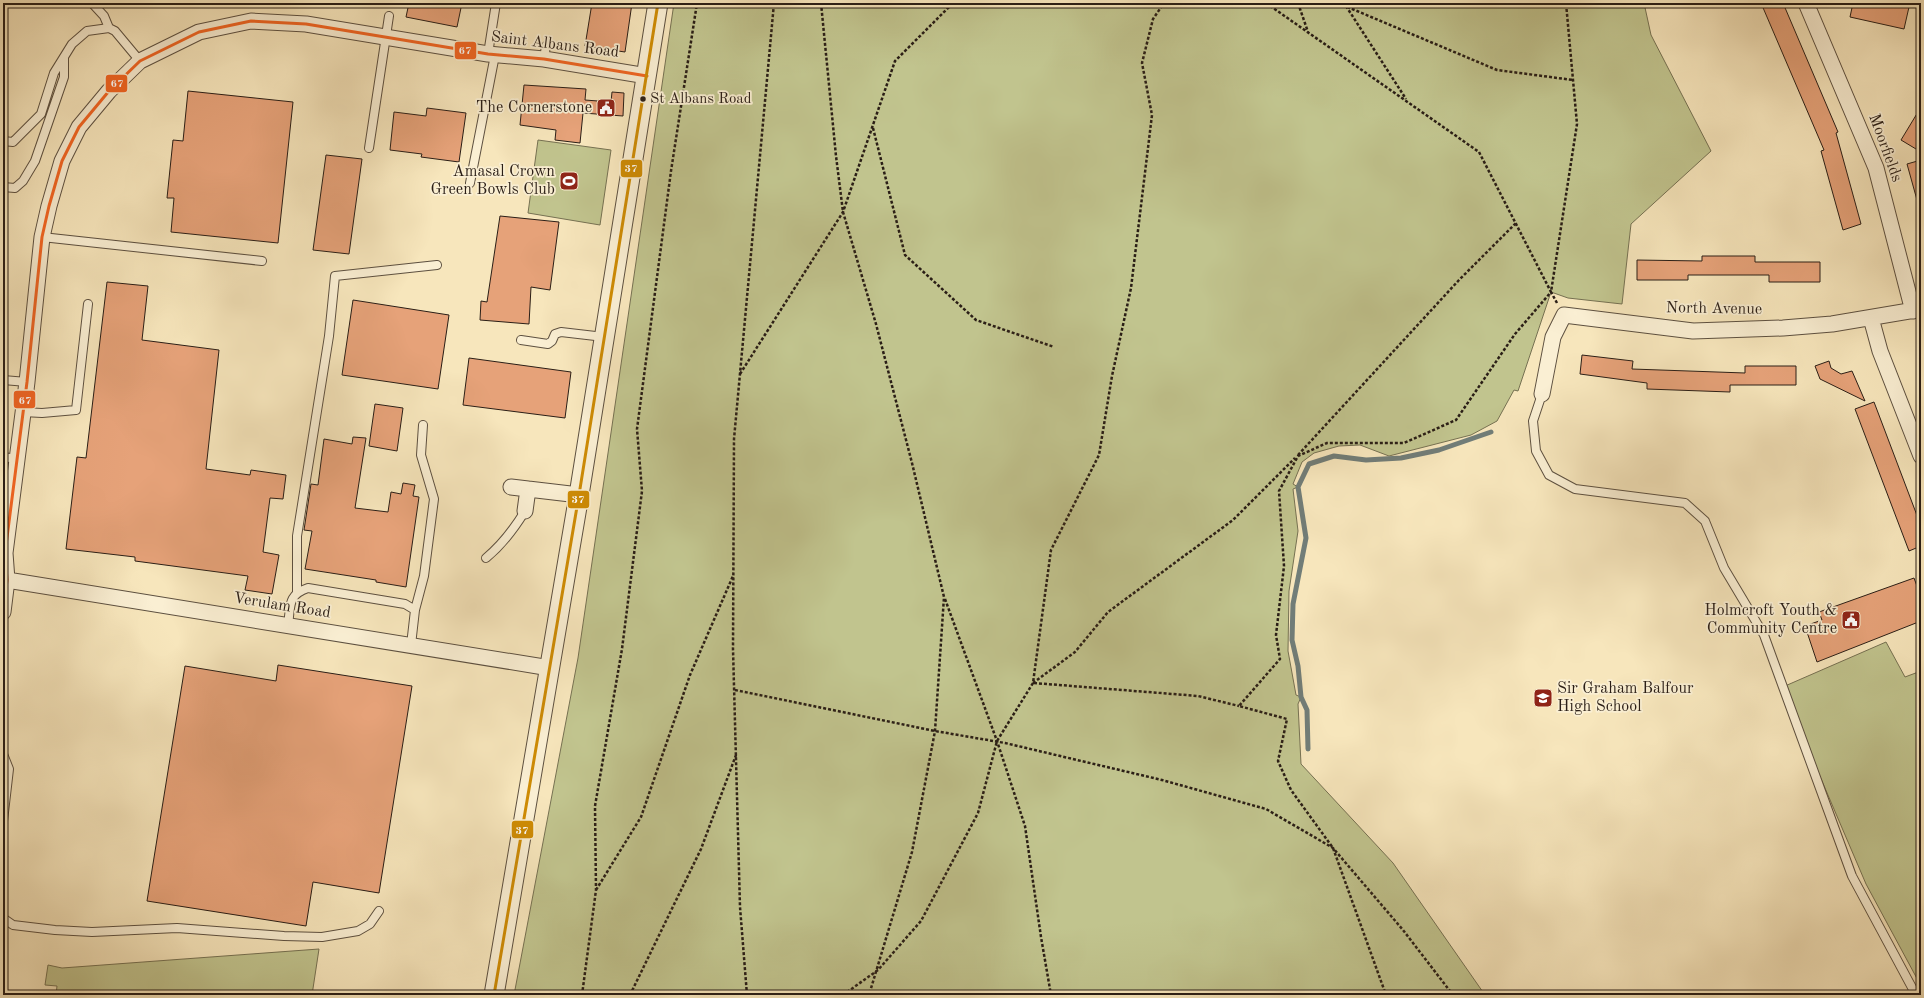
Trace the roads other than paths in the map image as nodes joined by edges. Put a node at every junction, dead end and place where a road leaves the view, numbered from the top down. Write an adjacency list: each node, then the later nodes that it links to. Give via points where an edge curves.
1 (92, 3): 6 (lane, via 104,16)
2 (496, 3): 8 (lane)
3 (658, 3): 11 (street)
4 (1806, 3): 20 (street, Moorfields, via 1876,168)
5 (389, 16): 7 (lane)
6 (109, 28): 9 (lane, via 87,31 72,44); 10 (lane)
7 (385, 36): 8 (street, Saint Albans Road); 10 (street, Saint Albans Road, via 306,24 251,21 199,32); 13 (lane)
8 (491, 55): 11 (street, Saint Albans Road, via 545,52); 14 (lane)
9 (64, 57): 12 (lane, via 54,73 41,114 13,142); 15 (lane, via 64,77 35,161 23,182 16,188)
10 (140, 61): 16 (street, Saint Albans Road, via 109,91 79,127 62,161)
11 (647, 76): 22 (street)
12 (3, 141)
13 (370, 148)
14 (470, 183)
15 (3, 187)
16 (42, 237): 17 (lane); 25 (street, Saint Albans Road)
17 (262, 261)
18 (437, 265): 39 (lane, via 335,276 330,336 297,536)
19 (88, 304): 27 (lane, via 76,410)
20 (1917, 310): 21 (street, North Avenue)
21 (1871, 318): 26 (street, North Avenue, via 1783,328 1693,330 1564,315 1553,337); 29 (street, via 1880,350)
22 (604, 337): 23 (lane, via 561,332 555,334 548,344); 33 (street)
23 (521, 340)
24 (3, 380): 25 (lane)
25 (28, 382): 27 (street, Saint Albans Road)
26 (1542, 394): 50 (lane, via 1533,421 1534,436 1536,451 1549,475 1575,489 1685,503 1705,521 1724,568 1764,635 1852,876)
27 (24, 412): 30 (street, Saint Albans Road)
28 (422, 425): 40 (lane, via 421,455 434,499 424,576)
29 (1921, 456)
30 (10, 458): 35 (street, Saint Albans Road)
31 (511, 487): 32 (street)
32 (528, 489): 33 (street); 34 (street)
33 (579, 495): 44 (street)
34 (525, 511): 37 (lane, via 500,547)
35 (6, 522): 36 (street, Saint Albans Road)
36 (4, 553): 38 (street, Saint Albans Road)
37 (486, 558)
38 (7, 580): 41 (street, Saint Albans Road); 42 (street, Verulam Road)
39 (297, 592): 40 (lane, via 308,588 404,604); 42 (lane, via 291,601)
40 (415, 610): 43 (lane)
41 (3, 612)
42 (288, 625): 43 (street, Verulam Road)
43 (411, 645): 44 (street, Verulam Road)
44 (550, 668): 49 (street)
45 (3, 754): 46 (lane, via 9,769)
46 (3, 821)
47 (380, 911): 48 (lane, via 370,924 358,931 322,937 178,928 92,932 55,930 12,925)
48 (3, 918)
49 (494, 995)
50 (1916, 995)

